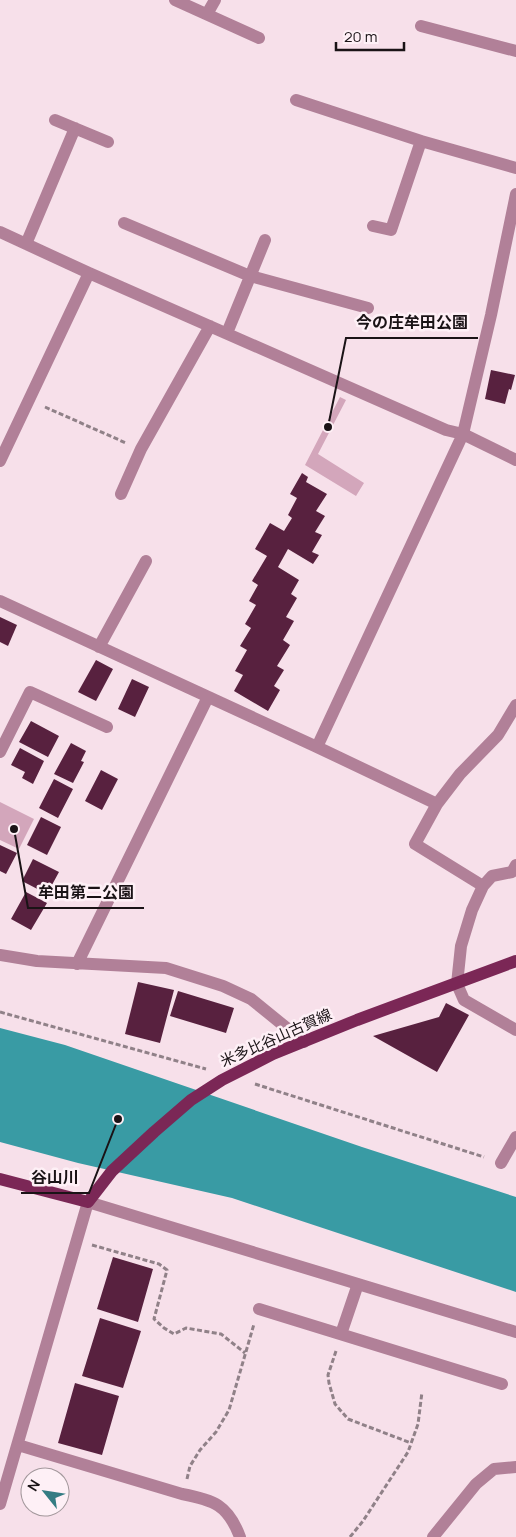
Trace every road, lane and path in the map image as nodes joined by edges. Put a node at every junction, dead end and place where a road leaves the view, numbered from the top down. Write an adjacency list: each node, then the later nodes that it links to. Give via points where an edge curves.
1 (175, 0): 3 (street)
2 (215, 0): 3 (street)
3 (208, 14): 5 (street)
4 (421, 26): 6 (street)
5 (259, 38)
6 (516, 50)
7 (296, 100): 10 (street)
8 (55, 120): 9 (street)
9 (75, 128): 11 (street); 18 (street)
10 (421, 141): 12 (street); 15 (street, via 392,230)
11 (108, 142)
12 (516, 168)
13 (516, 194): 25 (street)
14 (124, 223): 20 (street)
15 (373, 226)
16 (0, 232): 18 (street)
17 (265, 240): 20 (street)
18 (26, 244): 19 (street)
19 (89, 273): 22 (street); 24 (street)
20 (250, 276): 21 (street); 23 (street)
21 (368, 308)
22 (210, 326): 23 (street); 26 (street)
23 (227, 333): 25 (street, via 446,430)
24 (29, 399): 26 (path); 28 (street)
25 (463, 434): 27 (street); 36 (street)
26 (141, 449): 29 (street)
27 (516, 460)
28 (0, 461)
29 (121, 494)
30 (146, 561): 32 (street)
31 (0, 601): 32 (street)
32 (99, 647): 33 (street)
33 (208, 697): 36 (street); 43 (street)
34 (516, 705): 38 (street, via 498,735 460,774)
35 (107, 727): 37 (street, via 30,692)
36 (317, 747): 38 (street)
37 (0, 752)
38 (437, 804): 40 (street, via 415,844)
39 (516, 866): 40 (street, via 512,872 492,876)
40 (483, 886): 44 (street, via 461,946)
41 (0, 954): 43 (street)
42 (516, 961): 44 (main road, 米多比谷山古賀線)
43 (77, 964): 47 (street, via 166,968 223,986 251,999)
44 (457, 984): 46 (street, via 464,1000); 47 (main road, 米多比谷山古賀線)
45 (0, 1012): 48 (path)
46 (516, 1030)
47 (304, 1042): 48 (main road, 米多比谷山古賀線)
48 (226, 1078): 50 (path); 52 (main road, 米多比谷山古賀線, via 191,1100 112,1171)
49 (516, 1137): 50 (street)
50 (501, 1163)
51 (0, 1179): 52 (main road)
52 (88, 1202): 53 (street); 54 (street)
53 (77, 1240): 58 (path, via 159,1264 167,1270 154,1319 174,1334 186,1328 220,1334); 62 (street)
54 (358, 1284): 56 (street); 57 (street)
55 (259, 1309): 57 (street); 58 (path)
56 (516, 1332)
57 (341, 1334): 59 (street); 61 (path, via 328,1375 335,1404 348,1419)
58 (245, 1353): 64 (path, via 229,1410 190,1466)
59 (502, 1384)
60 (422, 1392): 61 (path, via 418,1424)
61 (411, 1443): 67 (path, via 403,1460)
62 (18, 1445): 64 (street); 65 (street)
63 (516, 1467): 68 (street, via 494,1468 476,1484)
64 (182, 1494): 66 (street, via 206,1498 223,1508 235,1522)
65 (0, 1504)
66 (240, 1537)
67 (350, 1537)
68 (433, 1537)

